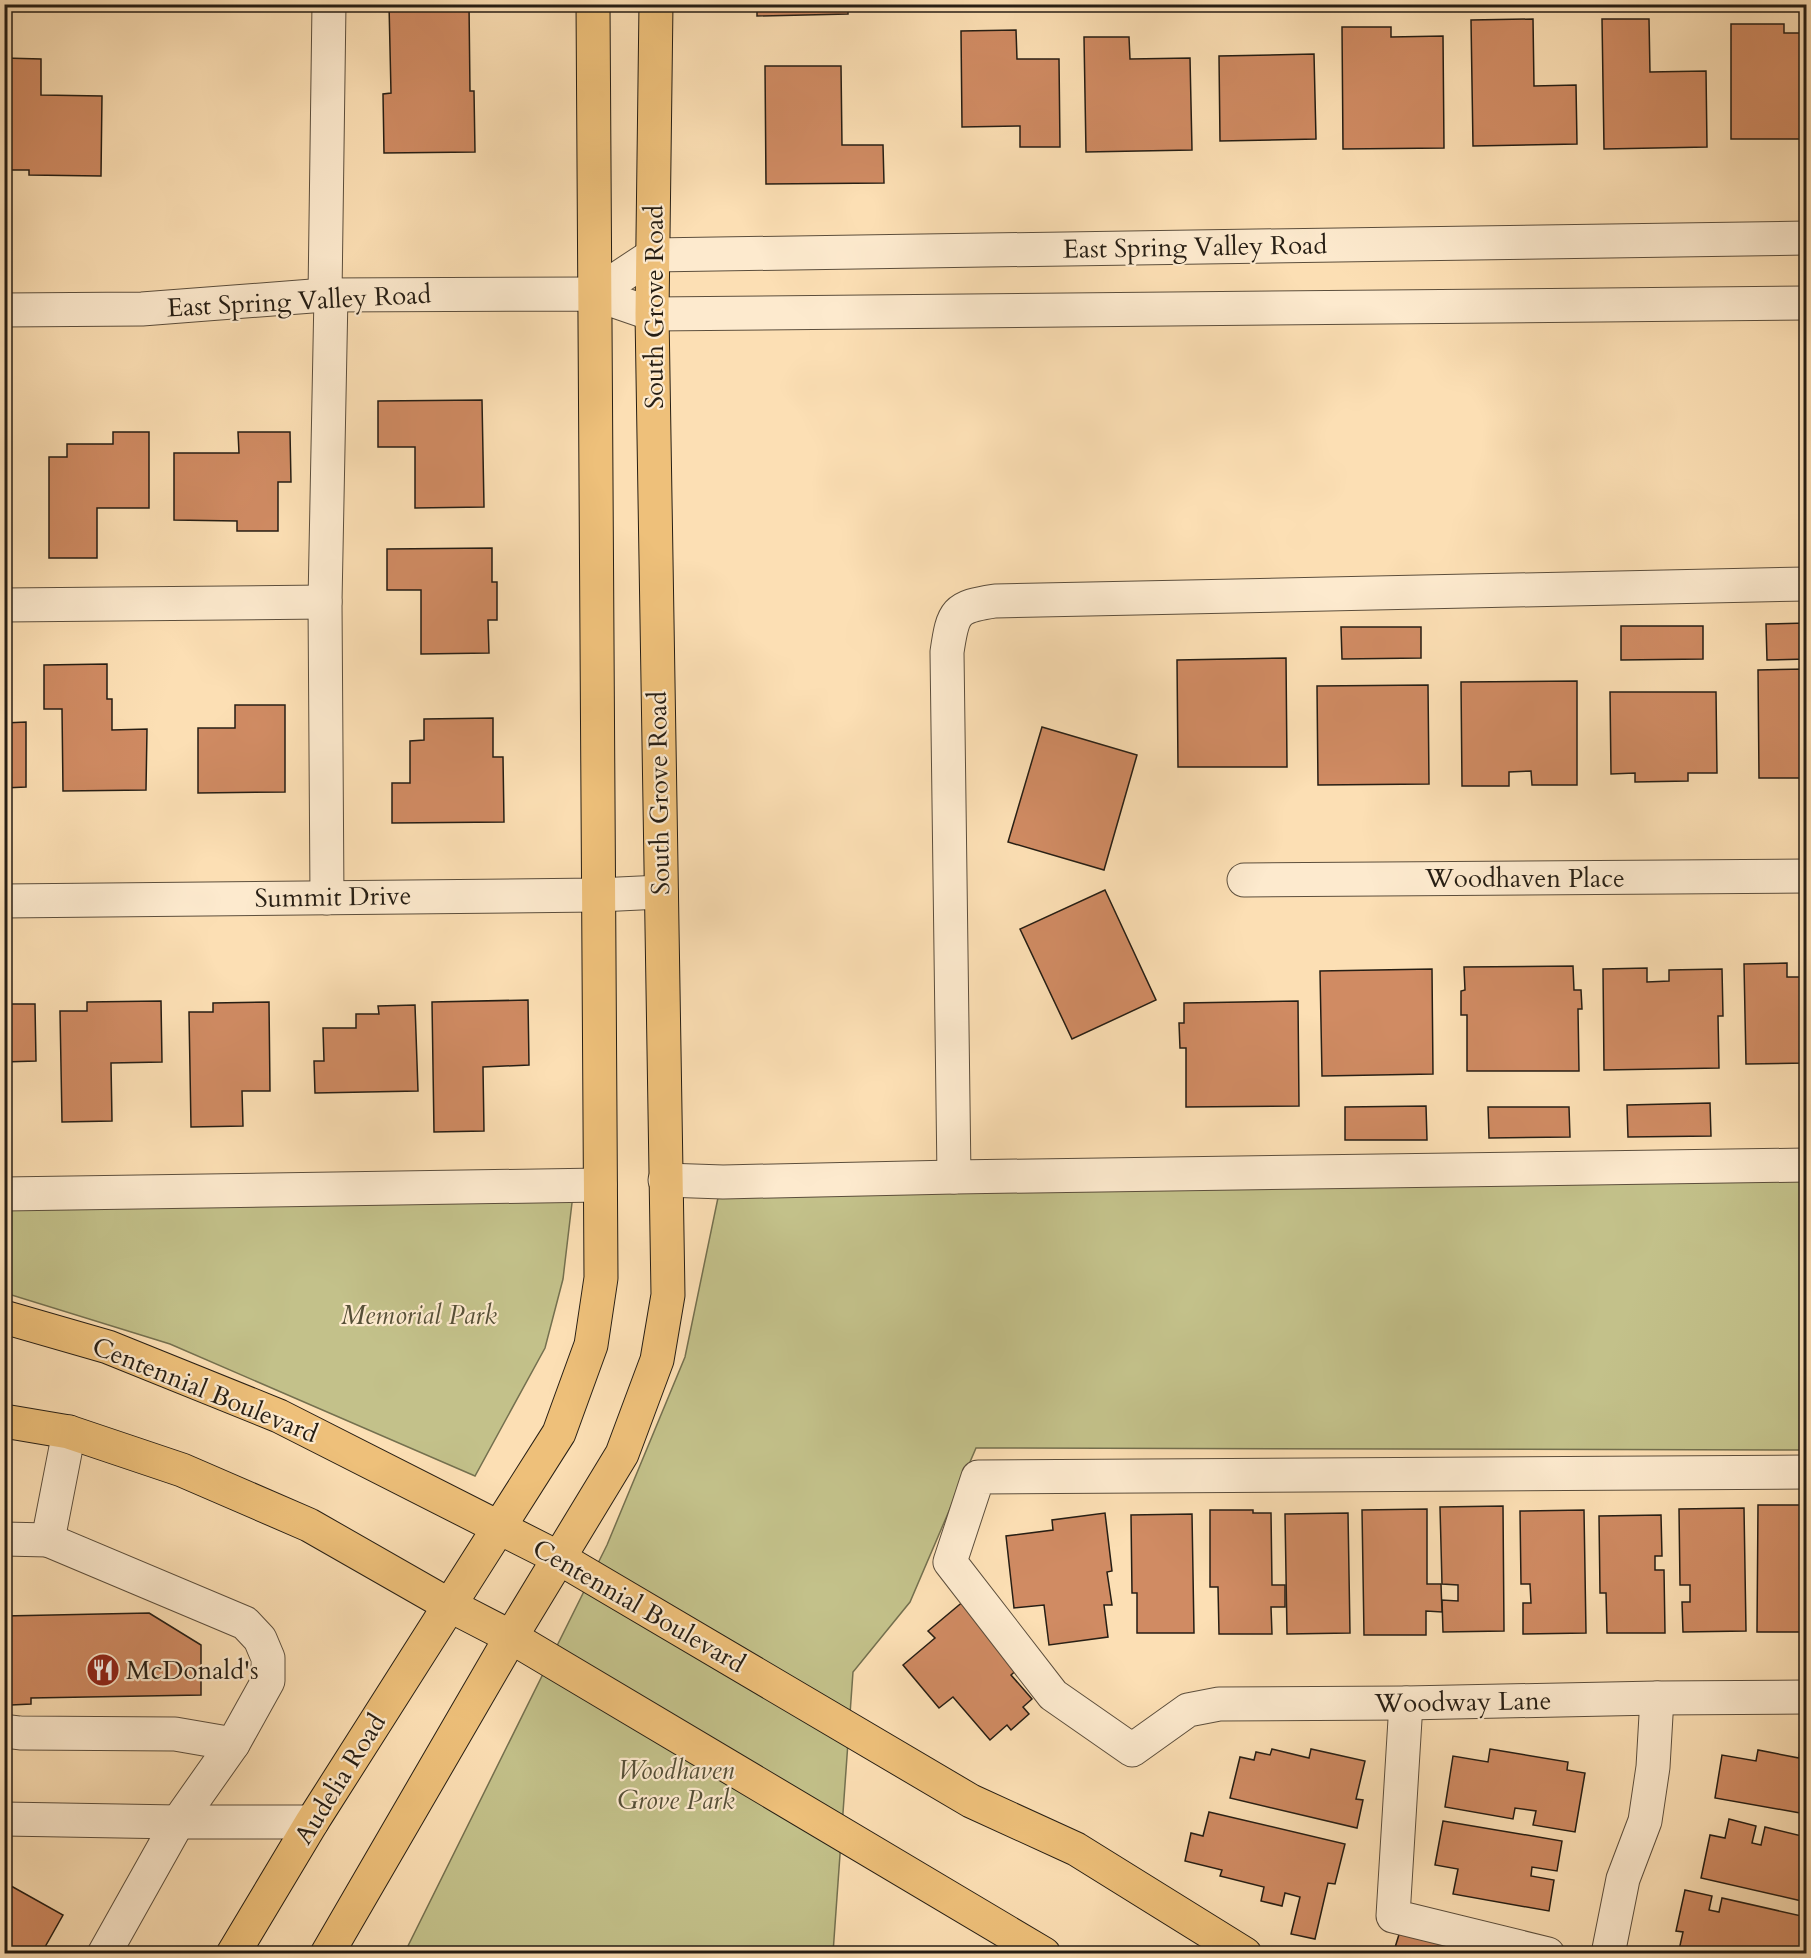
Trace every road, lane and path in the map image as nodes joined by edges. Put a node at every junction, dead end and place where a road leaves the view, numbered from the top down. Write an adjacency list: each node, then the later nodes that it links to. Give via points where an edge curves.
1 (329, 4): 7 (street)
2 (593, 4): 6 (main road)
3 (656, 4): 5 (main road, South Grove Road)
4 (1806, 238): 5 (street, East Spring Valley Road)
5 (653, 255): 6 (street); 10 (main road, South Grove Road)
6 (594, 294): 7 (street, East Spring Valley Road); 10 (street, East Spring Valley Road); 17 (main road)
7 (328, 295): 9 (street, East Spring Valley Road, via 142,309); 12 (street)
8 (1806, 303): 10 (street, East Spring Valley Road)
9 (4, 310)
10 (652, 314): 16 (main road, South Grove Road)
11 (1806, 584): 21 (street, via 995,601 968,605 955,617 947,651)
12 (325, 602): 13 (street); 18 (street)
13 (4, 605)
14 (1806, 876): 15 (street, Woodhaven Place)
15 (1244, 880)
16 (661, 892): 17 (street, Summit Drive); 22 (main road, South Grove Road)
17 (598, 895): 18 (street, Summit Drive); 23 (main road)
18 (327, 897): 19 (street, Summit Drive)
19 (4, 901)
20 (1806, 1165): 21 (street)
21 (954, 1176): 22 (street)
22 (665, 1180): 32 (main road, South Grove Road, via 668,1295 657,1360 622,1454)
23 (600, 1185): 24 (street); 29 (main road, via 601,1278 591,1345 559,1433)
24 (4, 1194)
25 (4, 1317): 29 (main road, Centennial Boulevard, via 108,1347 279,1416)
26 (4, 1421): 27 (main road)
27 (69, 1432): 31 (street); 33 (main road, via 182,1470 309,1525)
28 (1806, 1472): 37 (street, Woodway Lane, via 978,1477 950,1562 1053,1695 1132,1750 1188,1710 1219,1704)
29 (499, 1526): 32 (main road, Centennial Boulevard); 33 (main road, Audelia Road)
30 (4, 1539): 31 (street)
31 (48, 1540): 39 (street, via 245,1623 260,1639 268,1658 268,1681)
32 (560, 1557): 34 (main road, South Grove Road); 47 (main road, Centennial Boulevard, via 970,1801 1076,1849)
33 (449, 1605): 34 (main road); 42 (main road, Audelia Road)
34 (512, 1637): 45 (main road); 46 (main road)
35 (1806, 1697): 36 (street, Woodway Lane)
36 (1657, 1698): 37 (street, Woodway Lane); 49 (street, via 1645,1821 1623,1879)
37 (1406, 1703): 48 (street, via 1393,1916)
38 (4, 1731): 39 (street, via 175,1734)
39 (233, 1744): 41 (street)
40 (4, 1819): 41 (street)
41 (178, 1822): 42 (street); 43 (street)
42 (312, 1822): 44 (main road, Audelia Road)
43 (104, 1953)
44 (233, 1953)
45 (327, 1953)
46 (1044, 1953)
47 (1245, 1953)
48 (1548, 1953)
49 (1608, 1953)

